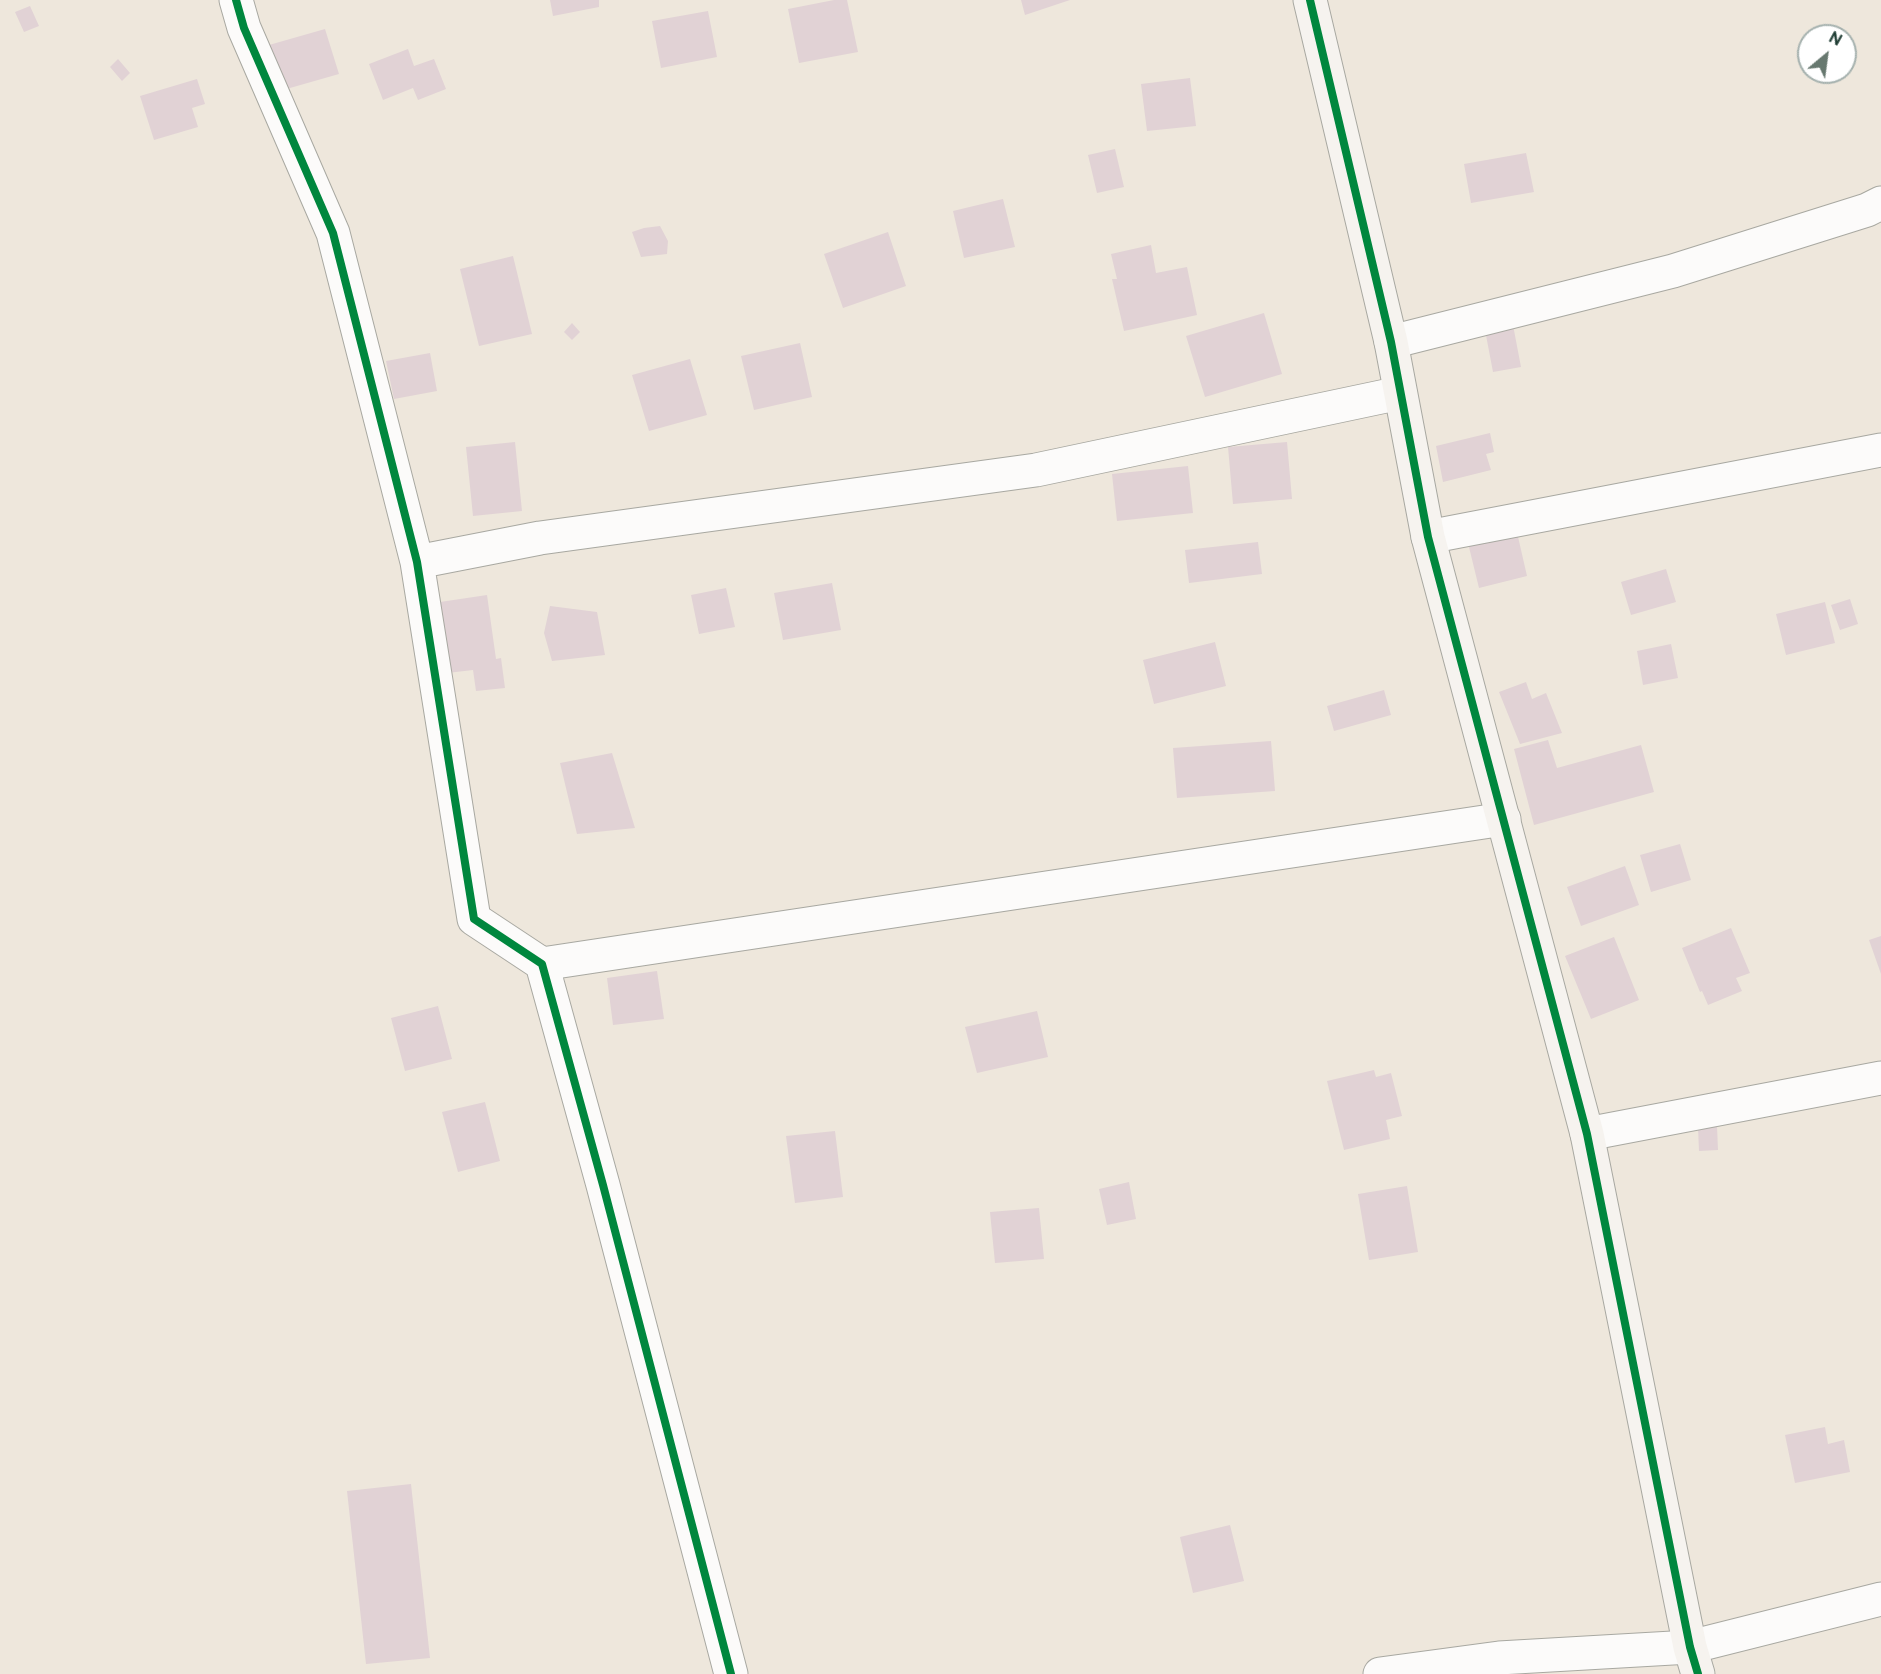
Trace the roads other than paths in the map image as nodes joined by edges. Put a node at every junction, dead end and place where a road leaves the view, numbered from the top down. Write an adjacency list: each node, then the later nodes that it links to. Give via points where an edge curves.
1 (236, 0): 8 (street, via 244,28 333,232)
2 (1310, 0): 4 (street)
3 (1881, 203): 4 (street, via 1673,271)
4 (1391, 342): 5 (street)
5 (1400, 393): 7 (street); 8 (street, via 1036,470 540,538)
6 (1881, 450): 7 (street)
7 (1428, 537): 9 (street)
8 (417, 562): 10 (street, via 474,919)
9 (1504, 819): 10 (street); 12 (street)
10 (542, 964): 15 (street)
11 (1881, 1078): 12 (street)
12 (1587, 1134): 14 (street)
13 (1881, 1599): 14 (street)
14 (1694, 1660): 16 (street, via 1499,1658)
15 (731, 1674)
16 (1380, 1674)

